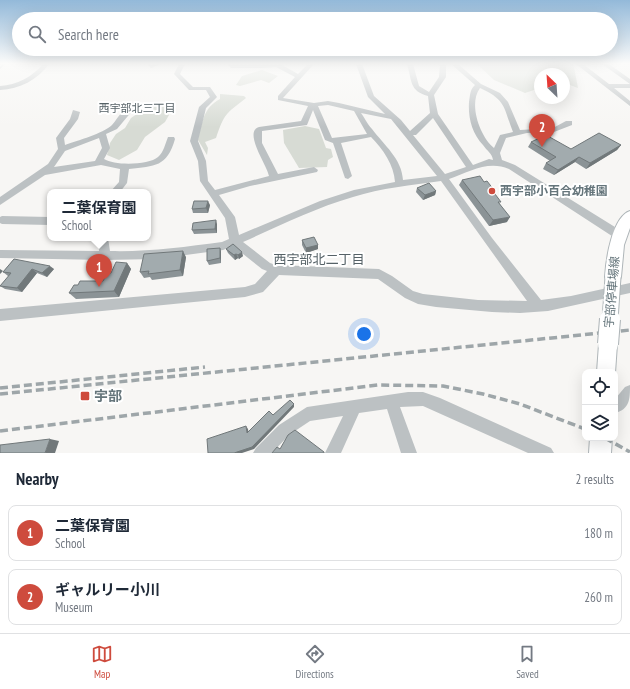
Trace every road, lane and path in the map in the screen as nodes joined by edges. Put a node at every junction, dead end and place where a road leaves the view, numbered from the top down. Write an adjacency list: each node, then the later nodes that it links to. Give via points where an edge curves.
1 (16, 85): 10 (street)
2 (189, 85): 38 (street, via 191,89 208,88 214,97 203,107 194,141 202,161 204,181)
3 (290, 85): 13 (street, via 280,99)
4 (367, 85): 18 (street, via 371,97)
5 (415, 85): 11 (street, via 419,92)
6 (439, 85): 11 (street)
7 (479, 86): 21 (street, via 498,94 506,102); 27 (street, via 475,88 471,114 484,141)
8 (607, 86): 9 (street); 14 (street)
9 (630, 86)
10 (0, 88)
11 (431, 95): 17 (street)
12 (134, 104): 20 (street, via 114,127)
13 (314, 104): 15 (street, via 335,104); 25 (street, via 329,140); 34 (street, via 304,123 259,129 258,145 270,165)
14 (630, 104)
15 (358, 110): 18 (street, via 376,116); 23 (street)
16 (76, 112): 26 (street, via 60,138)
17 (434, 114): 22 (street); 30 (street)
18 (392, 117): 22 (street)
19 (569, 123): 21 (street, via 554,130)
20 (102, 133): 26 (street); 28 (street, via 106,148)
21 (517, 133): 27 (street, via 503,137)
22 (408, 134): 35 (street)
23 (372, 135): 25 (street); 36 (street, via 378,138 390,157)
24 (171, 139): 29 (street, via 158,161)
25 (336, 141): 33 (street)
26 (62, 149): 32 (street, via 51,166)
27 (497, 158): 30 (street); 43 (street)
28 (99, 160): 29 (street, via 111,166); 32 (street, via 94,165)
29 (125, 166): 37 (street, via 123,183)
30 (471, 168): 35 (street)
31 (314, 170): 34 (street)
32 (42, 172): 39 (street)
33 (348, 176)
34 (274, 178): 38 (street)
35 (443, 178): 36 (street); 50 (street)
36 (399, 184): 45 (street, via 341,197)
37 (118, 189)
38 (212, 194): 45 (street, via 230,217)
39 (0, 202)
40 (630, 216): 43 (main road, 宇部停車場線)
41 (1, 221): 42 (street)
42 (47, 221)
43 (619, 234): 52 (main road, 宇部停車場線, bridge, via 614,261)
44 (103, 241): 47 (street)
45 (234, 242): 47 (street, via 205,249 156,255); 48 (street, via 266,266)
46 (0, 254): 47 (street)
47 (105, 256)
48 (276, 270): 50 (street, via 379,274 414,297 435,302 488,308); 51 (street, via 259,288 245,292)
49 (630, 288): 50 (street, via 562,303)
50 (537, 305)
51 (0, 314)
52 (606, 369)
53 (630, 392): 55 (street)
54 (391, 401): 56 (street); 59 (street); 60 (street, via 423,399 435,403)
55 (618, 405)
56 (355, 406): 57 (street, via 307,414 284,430); 58 (street)
57 (261, 453)
58 (333, 453)
59 (409, 453)
60 (546, 453)

